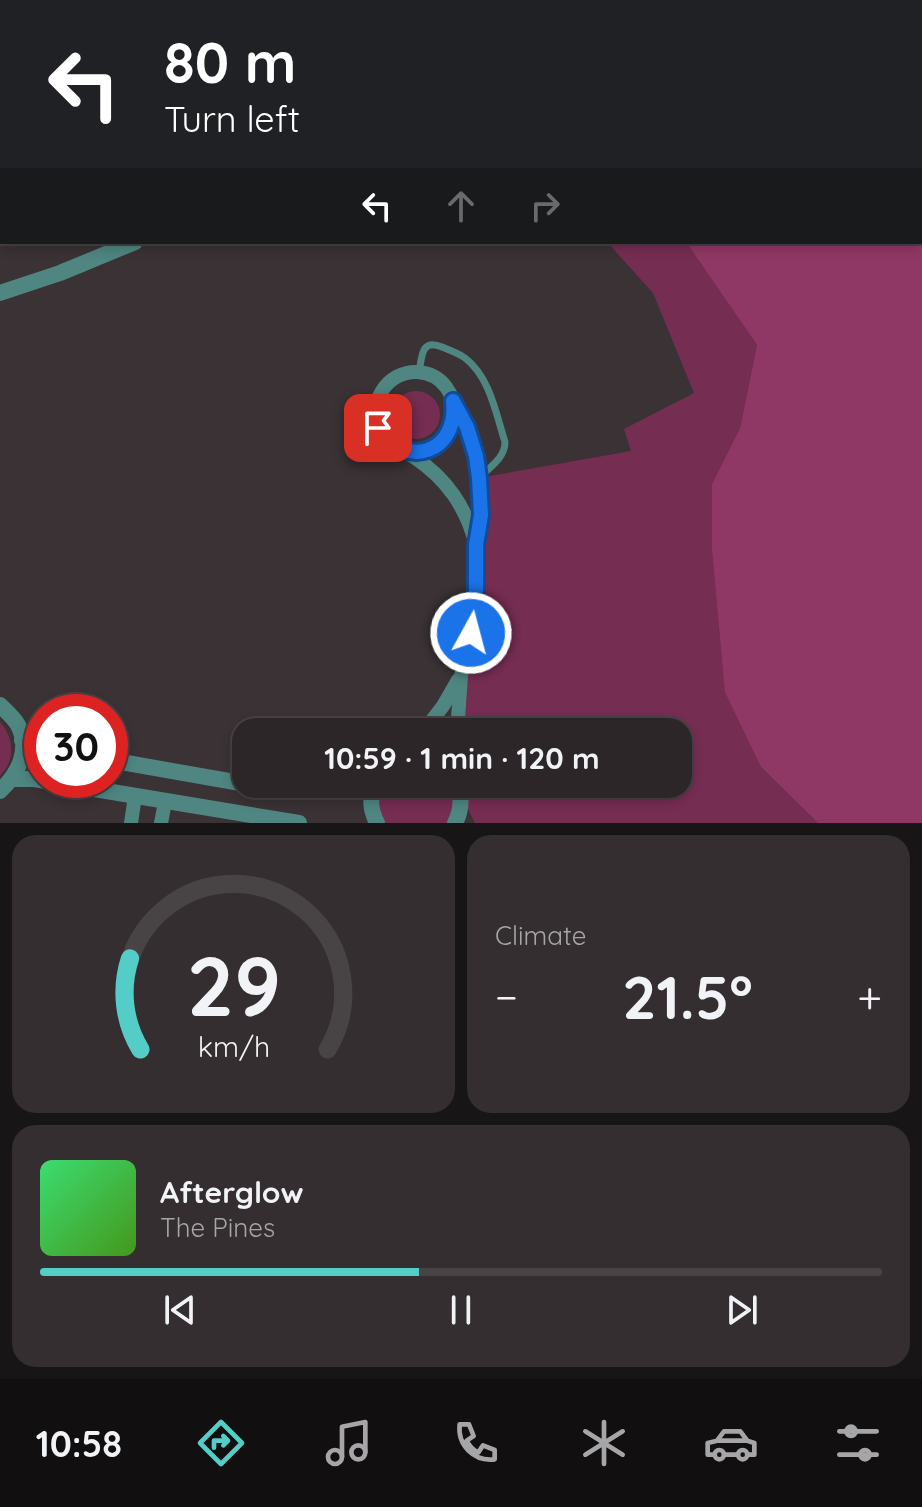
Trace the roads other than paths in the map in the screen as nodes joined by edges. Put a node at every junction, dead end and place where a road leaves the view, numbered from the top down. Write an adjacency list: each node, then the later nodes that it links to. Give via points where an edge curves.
1 (130, 244): 2 (street)
2 (0, 293)
3 (419, 372): 4 (street, via 446,387); 5 (street, via 390,381 375,409 385,439); 6 (lane, via 424,348 435,344 463,356 486,384 505,448)
4 (453, 401): 5 (street, via 455,415 443,441 431,449); 6 (street, via 467,427)
5 (402, 450): 7 (street, via 448,486 461,504)
6 (479, 478): 7 (street)
7 (476, 545): 8 (street, via 471,633)
8 (461, 676): 10 (street); 11 (street)
9 (0, 705): 12 (street, via 17,724)
10 (434, 718)
11 (458, 718)
12 (22, 740): 14 (street)
13 (128, 763): 15 (street)
14 (13, 779): 16 (street); 17 (street)
15 (232, 782)
16 (0, 791)
17 (135, 796): 21 (street); 22 (street)
18 (370, 798): 25 (street)
19 (460, 798): 26 (street)
20 (463, 798): 27 (street)
21 (165, 802): 23 (street); 24 (street)
22 (131, 823)
23 (161, 823)
24 (299, 823)
25 (377, 823)
26 (455, 823)
27 (473, 823)

